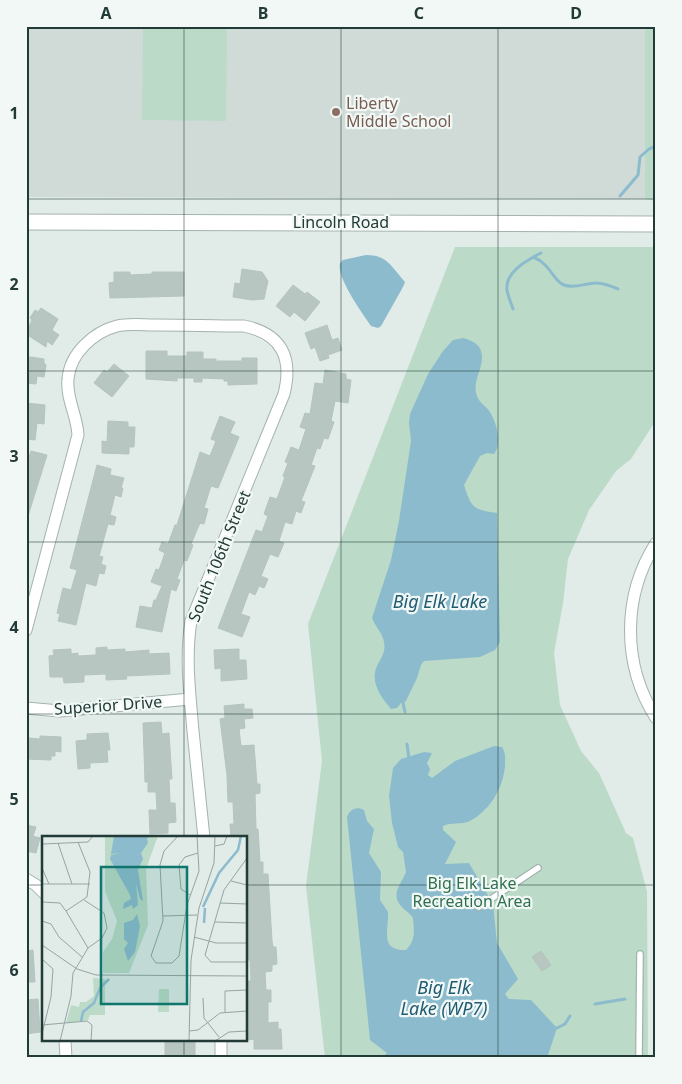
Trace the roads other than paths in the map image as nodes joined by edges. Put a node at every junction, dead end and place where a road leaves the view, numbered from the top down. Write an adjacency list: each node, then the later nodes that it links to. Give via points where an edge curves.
1 (26, 222): 2 (street, Lincoln Road)
2 (656, 224)
3 (656, 543): 7 (street, via 640,574 632,603 630,634 638,682)
4 (26, 630): 5 (street, South 106th Street, via 78,435 78,424 68,396 68,377 85,344 98,333 119,325 244,326 257,329 278,343 285,355 287,382 191,621 187,655)
5 (190, 699): 6 (street, Superior Drive, via 60,711); 8 (street, South 106th Street)
6 (26, 708)
7 (656, 718)
8 (204, 836)
9 (538, 868): 12 (lane)
10 (26, 879): 11 (street)
11 (42, 890)
12 (479, 907)
13 (640, 954): 18 (lane)
14 (65, 1042): 16 (street)
15 (221, 1042): 17 (street)
16 (66, 1058)
17 (221, 1058)
18 (639, 1058)

